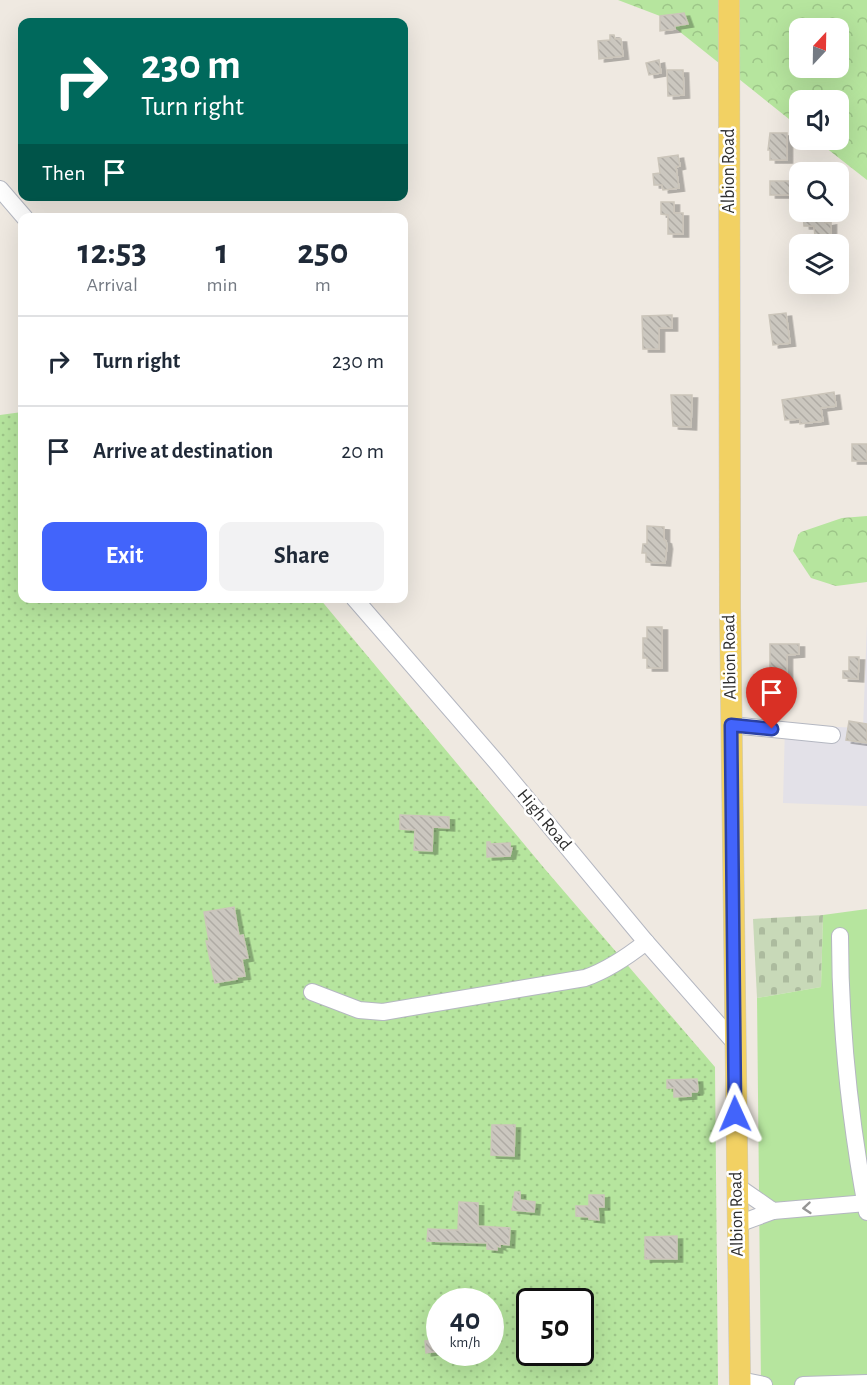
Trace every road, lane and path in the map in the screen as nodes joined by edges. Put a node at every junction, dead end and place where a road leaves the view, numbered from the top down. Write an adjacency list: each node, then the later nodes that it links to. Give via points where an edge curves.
1 (729, 0): 5 (main road, Albion Road)
2 (0, 189): 3 (street)
3 (22, 213)
4 (358, 603): 8 (street, High Road)
5 (731, 725): 6 (street); 10 (main road, Albion Road)
6 (832, 735)
7 (840, 936): 12 (street, via 847,1068)
8 (646, 942): 9 (street, via 619,962 585,978 437,1004 382,1012 359,1010); 10 (street, High Road)
9 (312, 992)
10 (734, 1041): 11 (main road, Albion Road)
11 (737, 1186): 13 (street); 14 (main road, Albion Road)
12 (866, 1206): 13 (street, one-way to 13)
13 (773, 1211): 14 (street)
14 (738, 1224): 15 (main road, Albion Road)
15 (740, 1383): 17 (street)
16 (867, 1383): 18 (street)
17 (764, 1385)
18 (803, 1385)

